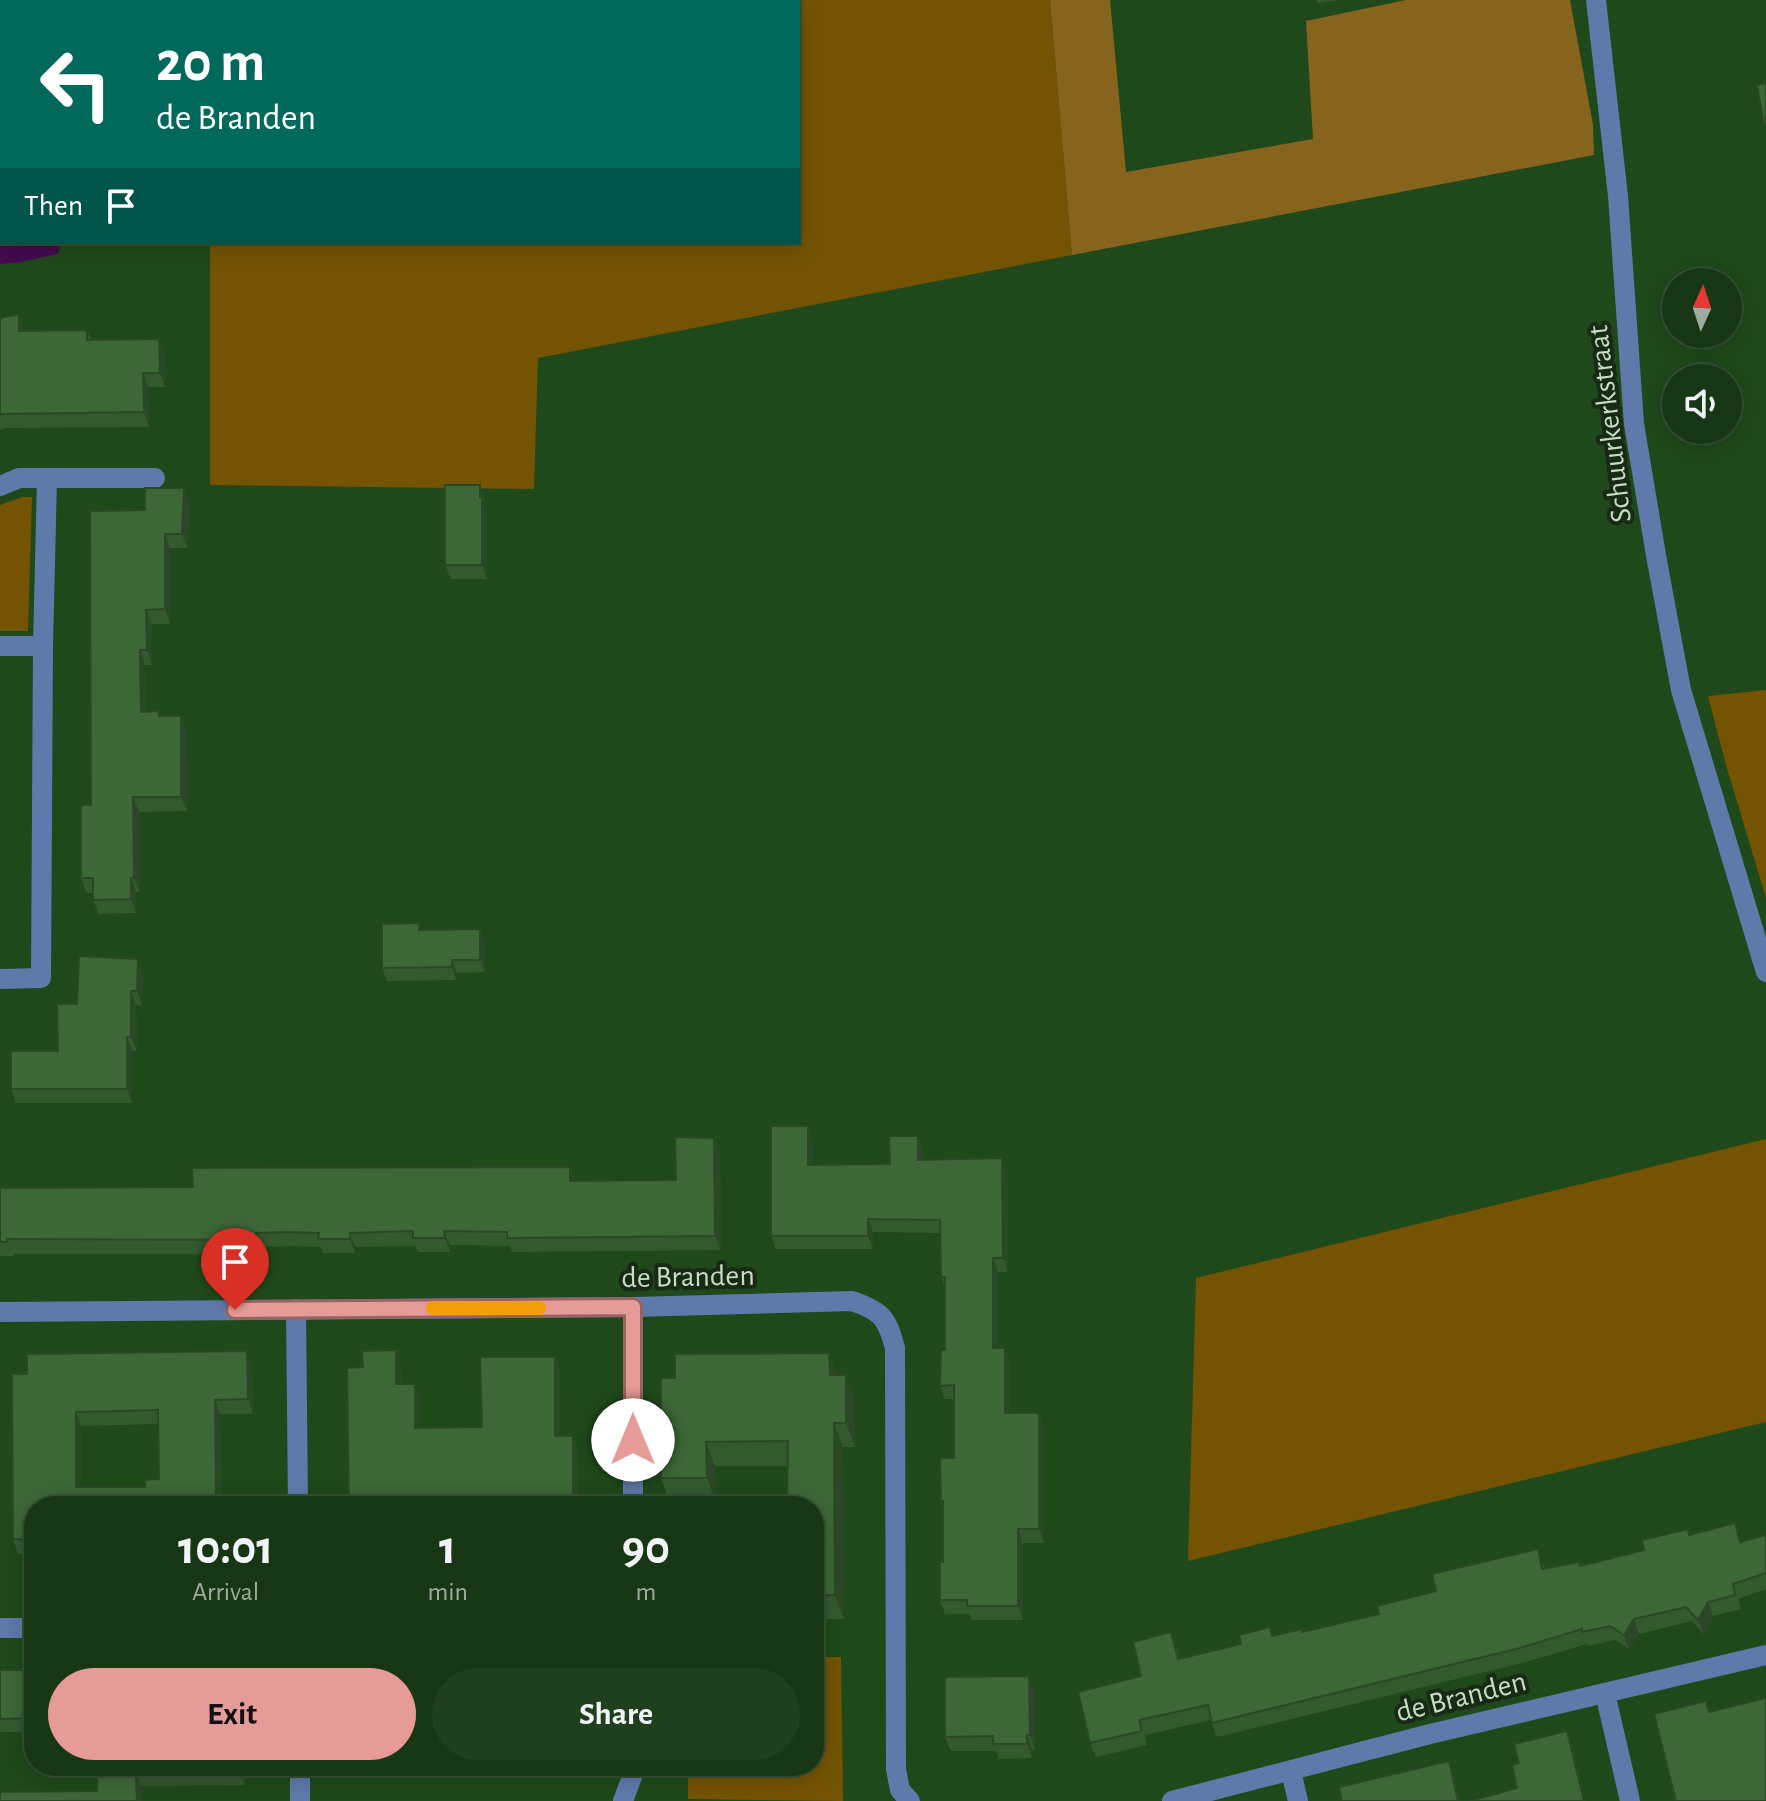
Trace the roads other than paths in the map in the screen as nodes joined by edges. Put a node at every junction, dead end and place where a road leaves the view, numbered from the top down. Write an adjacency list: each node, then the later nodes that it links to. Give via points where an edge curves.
1 (1596, 0): 7 (street, Schuurkerkstraat, via 1618,196 1634,424 1657,561 1681,690)
2 (47, 478): 3 (street); 4 (street, via 19,478); 6 (street)
3 (155, 478)
4 (0, 486)
5 (0, 646): 6 (street)
6 (43, 646): 8 (street, via 41,978)
7 (1766, 972)
8 (0, 979)
9 (633, 1307): 10 (street, de Branden); 13 (street); 23 (street, de Branden, via 852,1301 872,1307 889,1325 895,1348 896,1769 900,1790)
10 (296, 1309): 11 (street, de Branden); 12 (street)
11 (0, 1312)
12 (298, 1496)
13 (633, 1496)
14 (0, 1628): 15 (street)
15 (24, 1628)
16 (1766, 1655): 17 (street, de Branden)
17 (1605, 1693): 18 (street, de Branden); 26 (street)
18 (1291, 1771): 24 (street, de Branden); 25 (street)
19 (300, 1776): 21 (street)
20 (632, 1776): 22 (street)
21 (300, 1801)
22 (623, 1801)
23 (910, 1801)
24 (1172, 1801)
25 (1298, 1801)
26 (1630, 1801)

